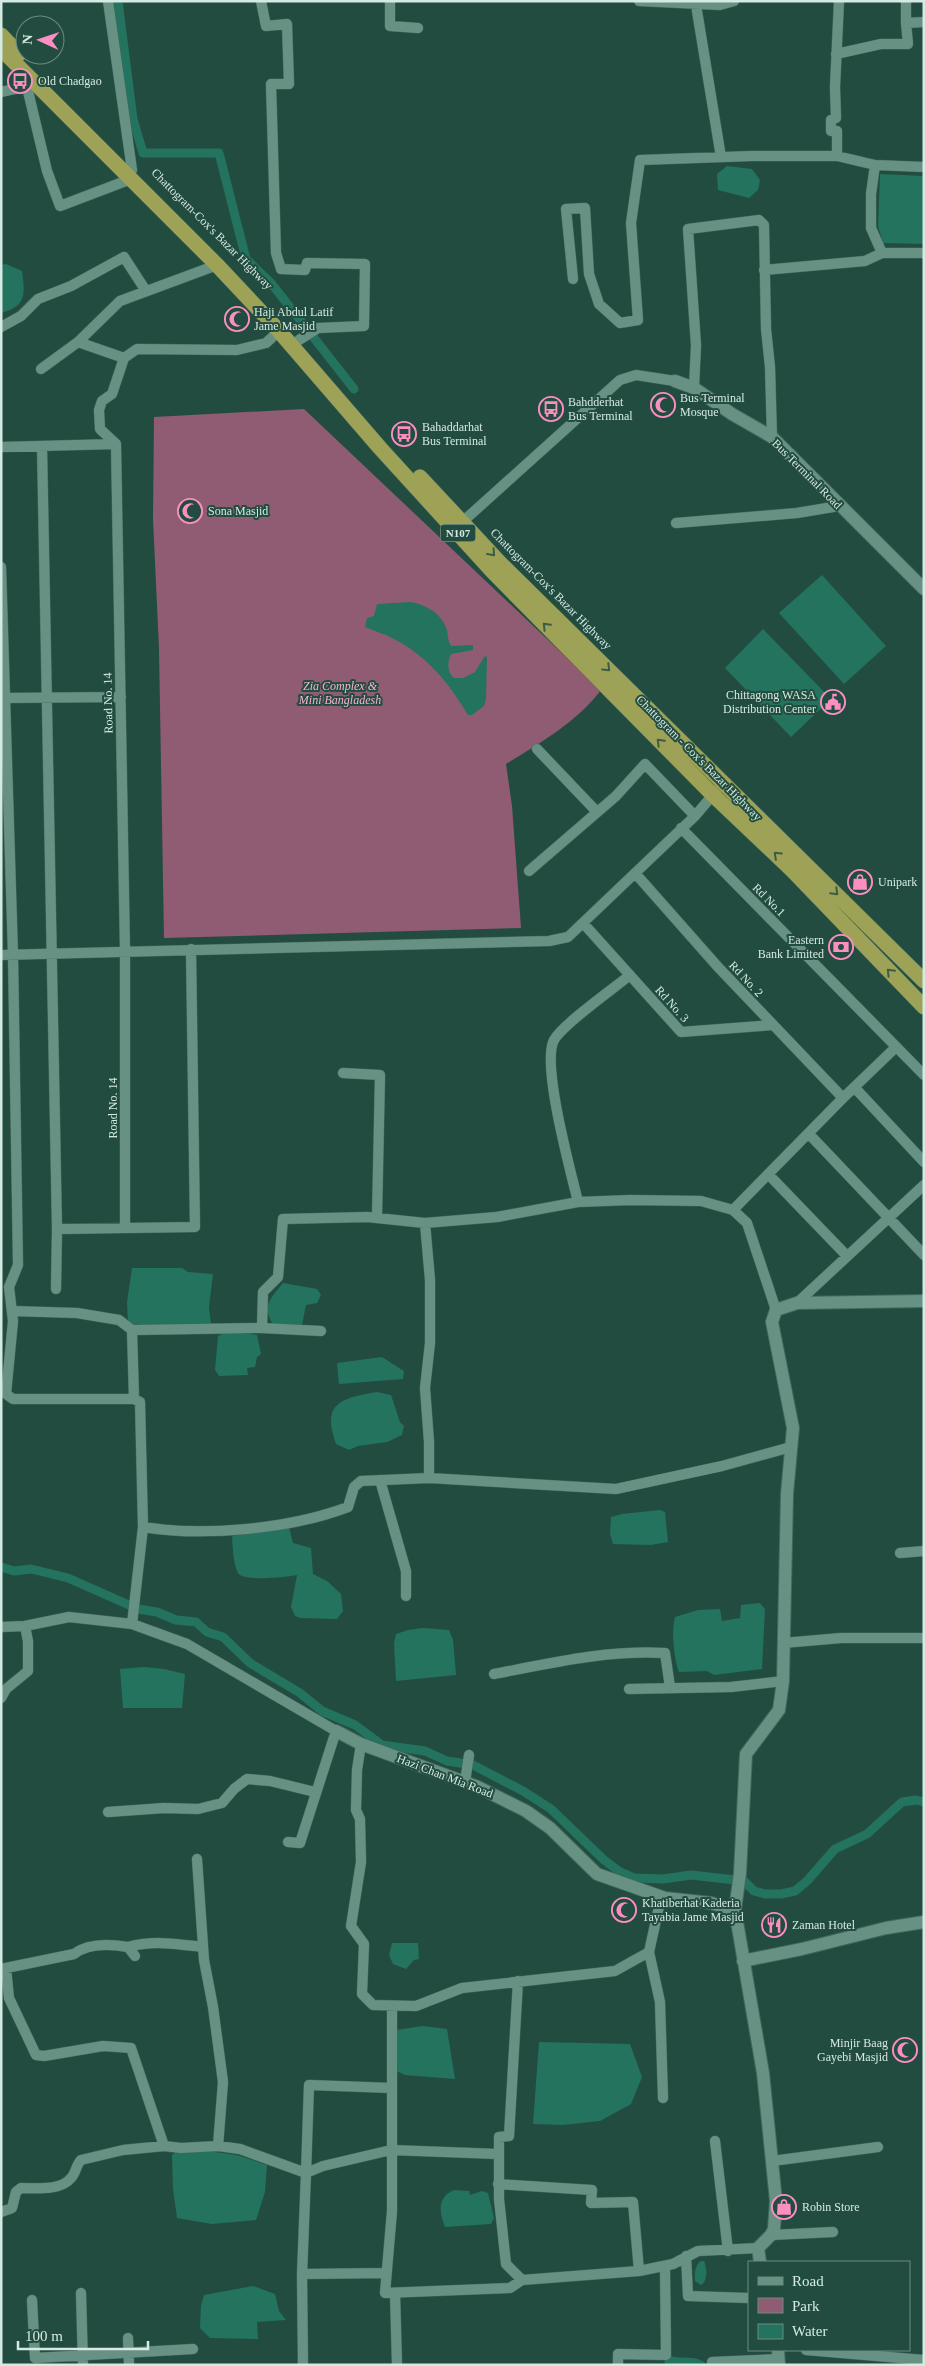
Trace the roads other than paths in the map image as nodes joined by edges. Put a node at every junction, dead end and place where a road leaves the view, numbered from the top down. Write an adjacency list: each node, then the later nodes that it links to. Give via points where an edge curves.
1 (108, 1): 21 (street)
2 (261, 1): 30 (street, via 266,26 287,24 290,84 271,84 275,236 281,269 305,270 306,263 365,264 364,326 318,328)
3 (390, 1): 11 (street, via 390,26)
4 (734, 1): 8 (street, via 720,5)
5 (839, 1): 14 (street)
6 (906, 1): 10 (street)
7 (644, 2): 8 (street)
8 (696, 5): 18 (street)
9 (924, 22): 10 (street)
10 (906, 24): 14 (street, via 908,44 881,44)
11 (418, 28)
12 (1, 35): 21 (highway, Chattogram-Cox's Bazar Highway / N107)
13 (1, 49): 15 (highway, Chattogram - Cox's Bazar Highway / N107)
14 (836, 54): 17 (street, via 836,118 831,120 831,131 836,131)
15 (31, 86): 16 (street); 21 (highway, Chattogram - Cox's Bazar Highway / N107); 21 (street, via 47,171 60,206)
16 (1, 92)
17 (837, 156): 18 (street); 19 (street)
18 (721, 157): 26 (street, via 640,160 631,223 638,320 620,323 599,304 589,274 585,208 566,209)
19 (875, 165): 20 (street); 22 (street, via 871,228)
20 (924, 167)
21 (132, 174): 24 (highway, Chattogram - Cox's Bazar Highway / N107); 30 (highway, Chattogram-Cox's Bazar Highway / N107)
22 (882, 253): 23 (street); 25 (street, via 865,261)
23 (924, 253)
24 (218, 265): 27 (street); 29 (highway, Chattogram - Cox's Bazar Highway / N107)
25 (764, 270): 35 (street, via 764,225 759,220 688,230 696,345); 36 (street)
26 (573, 279)
27 (146, 291): 28 (street, via 124,257 71,286 38,299 21,316); 31 (street, via 120,301)
28 (1, 327)
29 (279, 331): 32 (street, via 266,343 237,350 137,349); 42 (highway, Chattogram - Cox's Bazar Highway / N107)
30 (299, 340): 42 (highway, Chattogram-Cox's Bazar Highway / N107)
31 (78, 342): 32 (street); 33 (street)
32 (124, 358): 37 (street, via 112,394 102,401 99,410 100,429)
33 (42, 369)
34 (675, 381): 35 (street, Bus Terminal Road); 42 (street, via 636,375 620,380)
35 (694, 388): 36 (street, Bus Terminal Road)
36 (772, 438): 40 (street, Bus Terminal Road)
37 (116, 444): 38 (street); 45 (street, Road No. 14)
38 (42, 446): 39 (street); 47 (street)
39 (1, 447)
40 (839, 506): 41 (street); 44 (street, Bus Terminal Road)
41 (676, 524)
42 (459, 525): 49 (highway, Chattogram-Cox's Bazar Highway / N107, one-way to 49); 50 (highway, Chattogram - Cox's Bazar Highway / N107, one-way to 42, via 493,572)
43 (1, 567): 46 (street)
44 (924, 589)
45 (121, 697): 47 (street); 58 (street, Road No. 14)
46 (3, 698): 47 (street); 60 (street)
47 (48, 698): 59 (street)
48 (536, 749): 51 (street)
49 (724, 782): 50 (street); 63 (highway, Chattogram-Cox's Bazar Highway / N107, one-way to 63)
50 (712, 794): 52 (street); 64 (highway, Chattogram - Cox's Bazar Highway / N107, one-way to 50, via 792,870)
51 (597, 812): 52 (street, via 645,764); 54 (street)
52 (695, 816): 53 (street)
53 (681, 828): 55 (street); 66 (street, Rd No.1)
54 (529, 871)
55 (635, 873): 56 (street); 65 (street, Rd No. 2)
56 (583, 923): 57 (street, via 568,937 550,942); 62 (street, Rd No. 3)
57 (190, 950): 58 (street); 80 (street, via 195,1227)
58 (125, 951): 59 (street); 80 (street, Road No. 14)
59 (51, 953): 60 (street); 81 (street)
60 (13, 954): 61 (street); 84 (street, via 18,1265)
61 (1, 955)
62 (630, 975): 65 (street, Rd No. 3, via 681,1032); 75 (street, via 560,1031 552,1046 555,1098)
63 (924, 982)
64 (924, 1007)
65 (773, 1026): 70 (street, Rd No. 2)
66 (896, 1047): 68 (street, Rd No.1); 69 (street)
67 (343, 1073): 77 (street, via 380,1075)
68 (924, 1075)
69 (854, 1088): 70 (street); 72 (street)
70 (843, 1098): 71 (street)
71 (809, 1134): 73 (street); 78 (street)
72 (924, 1162)
73 (769, 1175): 76 (street); 83 (street)
74 (924, 1185): 78 (street)
75 (578, 1202): 76 (street, via 701,1201); 79 (street, via 497,1217)
76 (733, 1210): 88 (street, via 747,1223)
77 (377, 1217): 79 (street); 90 (street, via 283,1219 278,1277 263,1292)
78 (888, 1218): 82 (street); 83 (street)
79 (425, 1222): 95 (street, via 430,1280 426,1388)
80 (126, 1227): 81 (street)
81 (57, 1229): 85 (street)
82 (924, 1255)
83 (847, 1256): 87 (street)
84 (5, 1286): 89 (street)
85 (56, 1289)
86 (924, 1301): 87 (street)
87 (797, 1303): 88 (street)
88 (776, 1310): 94 (street, via 772,1322 793,1428)
89 (12, 1311): 91 (street, via 119,1320); 93 (street, via 5,1384 8,1398)
90 (262, 1328): 91 (street); 92 (street)
91 (132, 1330): 93 (street)
92 (322, 1331)
93 (134, 1399): 97 (street, via 140,1404)
94 (791, 1446): 95 (street, via 616,1489); 105 (street)
95 (429, 1478): 96 (street)
96 (380, 1480): 97 (street, via 357,1483 348,1507 300,1520 188,1532); 100 (street, via 406,1571)
97 (143, 1527): 101 (street)
98 (924, 1551): 99 (street)
99 (900, 1552)
100 (406, 1596)
101 (132, 1624): 102 (street, via 69,1617); 111 (street, via 187,1644)
102 (25, 1626): 103 (street); 110 (street, via 28,1671 6,1689)
103 (1, 1627)
104 (924, 1638): 105 (street, via 841,1638)
105 (783, 1643): 107 (street)
106 (494, 1674): 108 (street, via 610,1653 665,1653)
107 (783, 1681): 108 (street, via 731,1687); 120 (street, via 778,1710 746,1754)
108 (670, 1687): 109 (street)
109 (630, 1689)
110 (1, 1698)
111 (336, 1731): 112 (street, Hazi Chan Mia Road); 115 (street)
112 (361, 1744): 114 (street, Hazi Chan Mia Road); 129 (street, via 356,1810 360,1819 361,1862 351,1926 364,1944 362,1994 373,2005)
113 (469, 1755): 114 (street)
114 (465, 1782): 119 (street, Hazi Chan Mia Road, via 526,1811 550,1828 597,1874)
115 (315, 1792): 116 (street, via 247,1779 222,1803 198,1809); 117 (street, via 300,1843)
116 (108, 1812)
117 (288, 1842)
118 (197, 1860): 123 (street)
119 (665, 1898): 120 (street, Hazi Chan Mia Road); 124 (street, via 660,1902)
120 (735, 1910): 126 (street)
121 (924, 1922): 126 (street)
122 (128, 1947): 123 (street, via 145,1942 164,1942); 125 (street); 127 (street, via 82,1948 74,1954)
123 (203, 1948): 134 (street, via 223,2082)
124 (649, 1952): 128 (street, via 615,1970); 131 (street, via 660,2002)
125 (135, 1956)
126 (743, 1961): 138 (street, via 762,2073)
127 (3, 1968): 133 (street, via 9,1998 36,2055 103,2046 130,2048)
128 (518, 1982): 129 (street, via 462,1988 416,2006); 137 (street, via 509,2136 499,2136)
129 (392, 2006): 130 (street)
130 (392, 2088): 136 (street); 139 (street, via 309,2085)
131 (663, 2098)
132 (715, 2141): 145 (street)
133 (164, 2146): 134 (street); 141 (street, via 123,2150 80,2160 68,2181 50,2188 21,2188 16,2192 12,2208)
134 (218, 2146): 139 (street, via 240,2149)
135 (878, 2147): 138 (street)
136 (391, 2150): 137 (street); 139 (street); 150 (street, via 392,2211)
137 (498, 2154): 140 (street)
138 (772, 2161): 143 (street, via 776,2201)
139 (306, 2173): 151 (street)
140 (498, 2184): 149 (street, via 592,2190 591,2203 633,2202); 152 (street, via 506,2264)
141 (1, 2212)
142 (833, 2232): 143 (street)
143 (771, 2235): 144 (street)
144 (758, 2248): 145 (street); 147 (street)
145 (728, 2251): 146 (street, via 698,2251)
146 (686, 2256): 148 (street); 155 (street, via 688,2296)
147 (760, 2261)
148 (665, 2267): 149 (street); 168 (street, via 666,2355 618,2354)
149 (639, 2271): 152 (street)
150 (386, 2273): 151 (street); 154 (street, via 385,2293)
151 (302, 2274): 166 (street)
152 (522, 2280): 154 (street, via 510,2288)
153 (81, 2293): 162 (street)
154 (395, 2293): 167 (street)
155 (748, 2298)
156 (32, 2300): 164 (street)
157 (128, 2338): 159 (street)
158 (193, 2349): 159 (street)
159 (128, 2351): 162 (street); 165 (street)
160 (818, 2351): 163 (street)
161 (778, 2358): 169 (street, via 712,2362)
162 (83, 2360): 164 (street)
163 (924, 2360)
164 (36, 2361)
165 (129, 2365)
166 (303, 2365)
167 (397, 2365)
168 (618, 2365)
169 (712, 2365)

